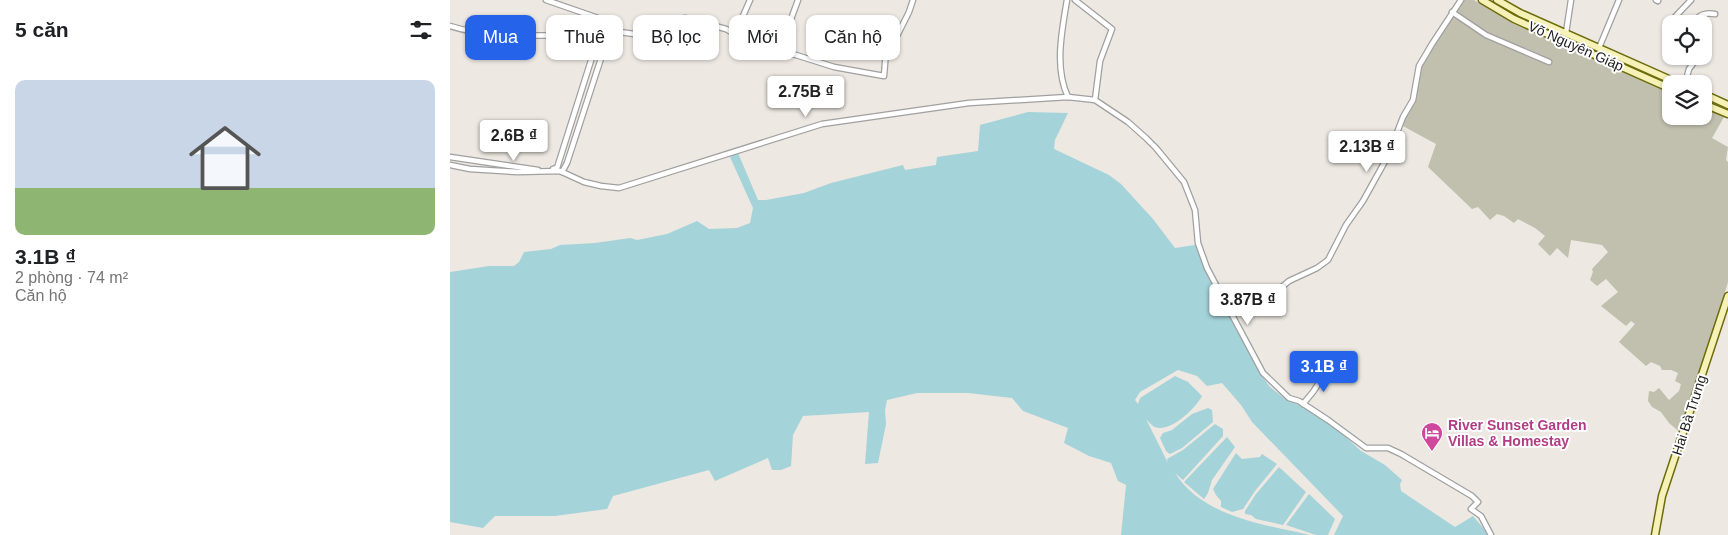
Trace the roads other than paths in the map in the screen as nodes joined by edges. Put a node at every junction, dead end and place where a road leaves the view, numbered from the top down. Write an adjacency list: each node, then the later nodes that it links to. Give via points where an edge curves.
1 (546, 0): 15 (street)
2 (750, 0): 16 (street)
3 (798, 0): 17 (street)
4 (913, 0): 25 (street, via 898,34 886,51 884,76 834,67)
5 (1067, 0): 30 (street, via 1061,44)
6 (1075, 0): 32 (street, via 1112,29 1100,61)
7 (1461, 0): 13 (street)
8 (1482, 0): 29 (main road, Võ Nguyên Giáp, via 1514,19)
9 (1497, 0): 23 (main road, Võ Nguyên Giáp)
10 (1571, 0): 23 (street)
11 (1619, 0): 24 (street)
12 (1691, 0): 18 (street)
13 (1452, 12): 27 (street, via 1486,35); 40 (street, via 1420,66 1413,100 1400,122 1382,167 1328,260 1289,281 1270,297)
14 (1716, 14): 19 (street)
15 (589, 15)
16 (743, 15)
17 (793, 15)
18 (1678, 15)
19 (1700, 15)
20 (450, 26): 36 (street, via 484,33 582,35 600,32 557,168 538,170)
21 (729, 31): 22 (street, via 684,18 641,35)
22 (623, 32)
23 (1566, 33): 24 (main road, Võ Nguyên Giáp)
24 (1599, 48): 28 (main road, Võ Nguyên Giáp)
25 (796, 55)
26 (601, 60): 38 (street)
27 (1549, 62)
28 (1662, 76)
29 (1662, 85)
30 (1068, 97): 32 (street); 38 (street, via 952,104 822,124 619,188 584,182)
31 (1712, 98): 33 (main road)
32 (1095, 100): 40 (street, via 1146,138 1184,182 1194,210 1198,244)
33 (1728, 105)
34 (1712, 107): 35 (main road)
35 (1728, 114)
36 (450, 157)
37 (450, 165): 38 (street, via 518,172)
38 (562, 172)
39 (1728, 296): 43 (main road, Hai Bà Trưng, via 1662,496)
40 (1231, 314): 42 (street, via 1263,373 1289,398)
41 (1328, 368): 42 (street)
42 (1303, 404): 44 (street, via 1366,448 1388,448 1472,496 1478,502 1471,509 1481,516)
43 (1655, 533)
44 (1491, 535)

